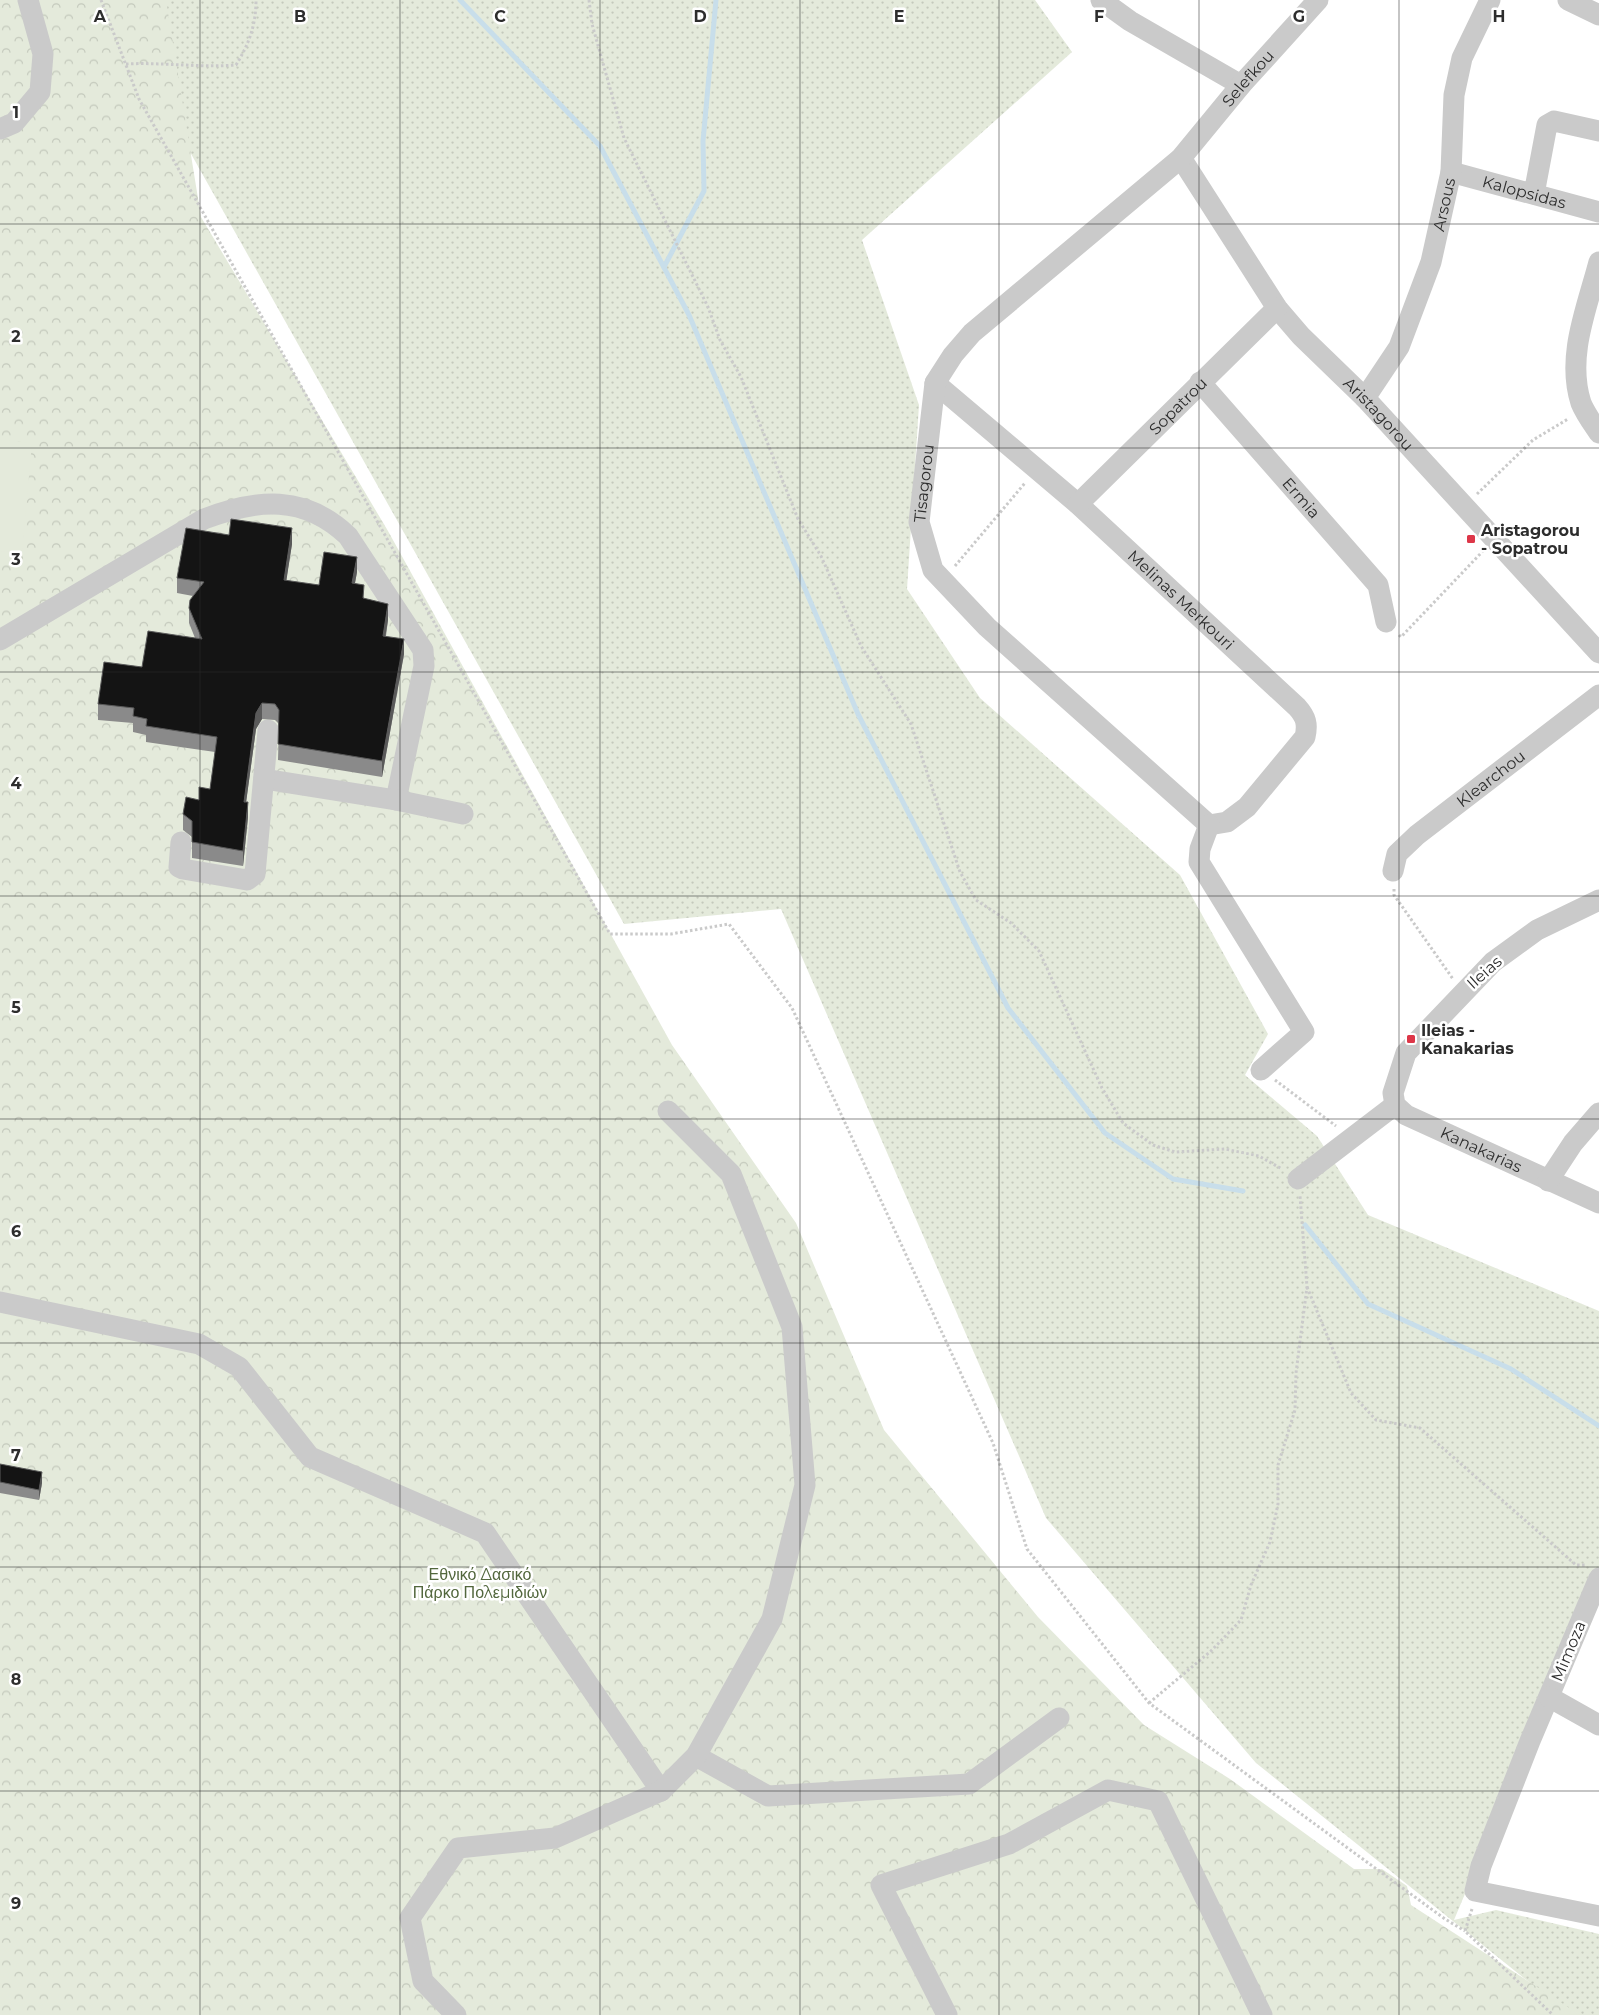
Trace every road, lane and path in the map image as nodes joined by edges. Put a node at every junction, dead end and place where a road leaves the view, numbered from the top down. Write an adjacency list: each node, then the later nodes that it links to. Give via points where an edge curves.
1 (28, 0): 12 (street, via 43,54 40,92 14,124)
2 (101, 0): 10 (path)
3 (256, 0): 10 (path, via 256,19 248,46 236,65)
4 (589, 0): 48 (path, via 592,24 624,138 708,307 720,340 741,377 798,519 821,556 861,646 911,724 960,872 976,900 1011,923 1039,951 1102,1088 1123,1123 1153,1145 1175,1152 1224,1150 1260,1156)
5 (1102, 0): 11 (street, via 1130,21)
6 (1318, 0): 11 (street, Selefkou)
7 (1490, 0): 15 (street, Arsous, via 1462,58 1454,95)
8 (1568, 0): 9 (street)
9 (1599, 15)
10 (126, 64): 55 (path, via 139,99 610,934 671,934 729,924 792,1008 993,1443 1027,1549)
11 (1241, 85): 14 (street, Selefkou)
12 (0, 129)
13 (1599, 131): 16 (street, via 1554,121 1548,125)
14 (1180, 158): 19 (street, Aristagorou); 20 (street, Tisagorou, via 972,333)
15 (1451, 172): 16 (street, Kalopsidas); 22 (street, Arsous, via 1431,262 1399,346)
16 (1534, 194): 17 (street, Kalopsidas)
17 (1599, 212)
18 (1599, 262): 23 (street, via 1576,350 1575,377)
19 (1277, 308): 21 (street, Sopatrou); 22 (street, Aristagorou)
20 (935, 382): 25 (street, Melinas Merkouri); 29 (street, Tisagorou, via 919,522 934,570)
21 (1200, 382): 26 (street, Sopatrou); 30 (street, Ermia, via 1378,584)
22 (1365, 398): 27 (street, Aristagorou)
23 (1585, 410): 24 (street); 27 (path, via 1532,440)
24 (1599, 433)
25 (1037, 468): 26 (street, Melinas Merkouri); 29 (path)
26 (1078, 504): 38 (street, Melinas Merkouri, via 1298,706 1305,716 1305,737 1247,807 1227,822)
27 (1464, 506): 28 (street, Aristagorou)
28 (1495, 539): 30 (path, via 1401,637); 32 (street, Aristagorou)
29 (943, 580): 38 (street, Tisagorou, via 987,628)
30 (1386, 622)
31 (0, 640): 36 (street, via 204,519 259,503 300,507 320,513 348,536 423,650 424,666)
32 (1599, 653)
33 (1599, 695): 40 (street, Klearchou, via 1417,835 1398,854)
34 (268, 730): 35 (street)
35 (264, 779): 36 (street); 39 (street, via 255,874 251,878 247,880 179,867)
36 (396, 800): 37 (street)
37 (464, 814)
38 (1209, 825): 43 (street, via 1199,862 1304,1032)
39 (181, 842)
40 (1393, 871): 42 (path, via 1394,895)
41 (1599, 900): 42 (street, Ileias, via 1537,930 1493,962)
42 (1462, 992): 44 (street, Ileias, via 1406,1053 1397,1074 1393,1093)
43 (1261, 1070): 47 (path)
44 (1395, 1105): 48 (street); 49 (street, Kanakarias, via 1406,1115)
45 (668, 1111): 58 (street, via 731,1174 792,1328 805,1485 772,1619)
46 (1599, 1113): 49 (street, via 1573,1143)
47 (1339, 1128)
48 (1298, 1179): 51 (path)
49 (1548, 1181): 50 (street, Kanakarias)
50 (1599, 1203)
51 (1307, 1286): 53 (path, via 1351,1393 1376,1420 1420,1428 1576,1565); 55 (path, via 1296,1373 1295,1410 1278,1465 1278,1504 1270,1542 1251,1585 1241,1620 1211,1651)
52 (0, 1302): 59 (street, via 199,1344 239,1367 310,1457 485,1533)
53 (1595, 1572): 54 (street, Mimoza)
54 (1549, 1697): 57 (street); 60 (street, Mimoza, via 1481,1866)
55 (1149, 1703): 62 (path, via 1437,1914)
56 (1059, 1718): 58 (street, via 969,1784 768,1796)
57 (1599, 1725)
58 (696, 1756): 59 (street)
59 (661, 1791): 63 (street, via 555,1838 458,1848 410,1918 423,1982)
60 (1475, 1891): 61 (street); 62 (path)
61 (1599, 1916)
62 (1465, 1931): 66 (path)
63 (456, 2015)
64 (947, 2015): 65 (street, via 881,1885 1009,1844 1108,1790 1158,1801)
65 (1262, 2015)
66 (1553, 2015)

